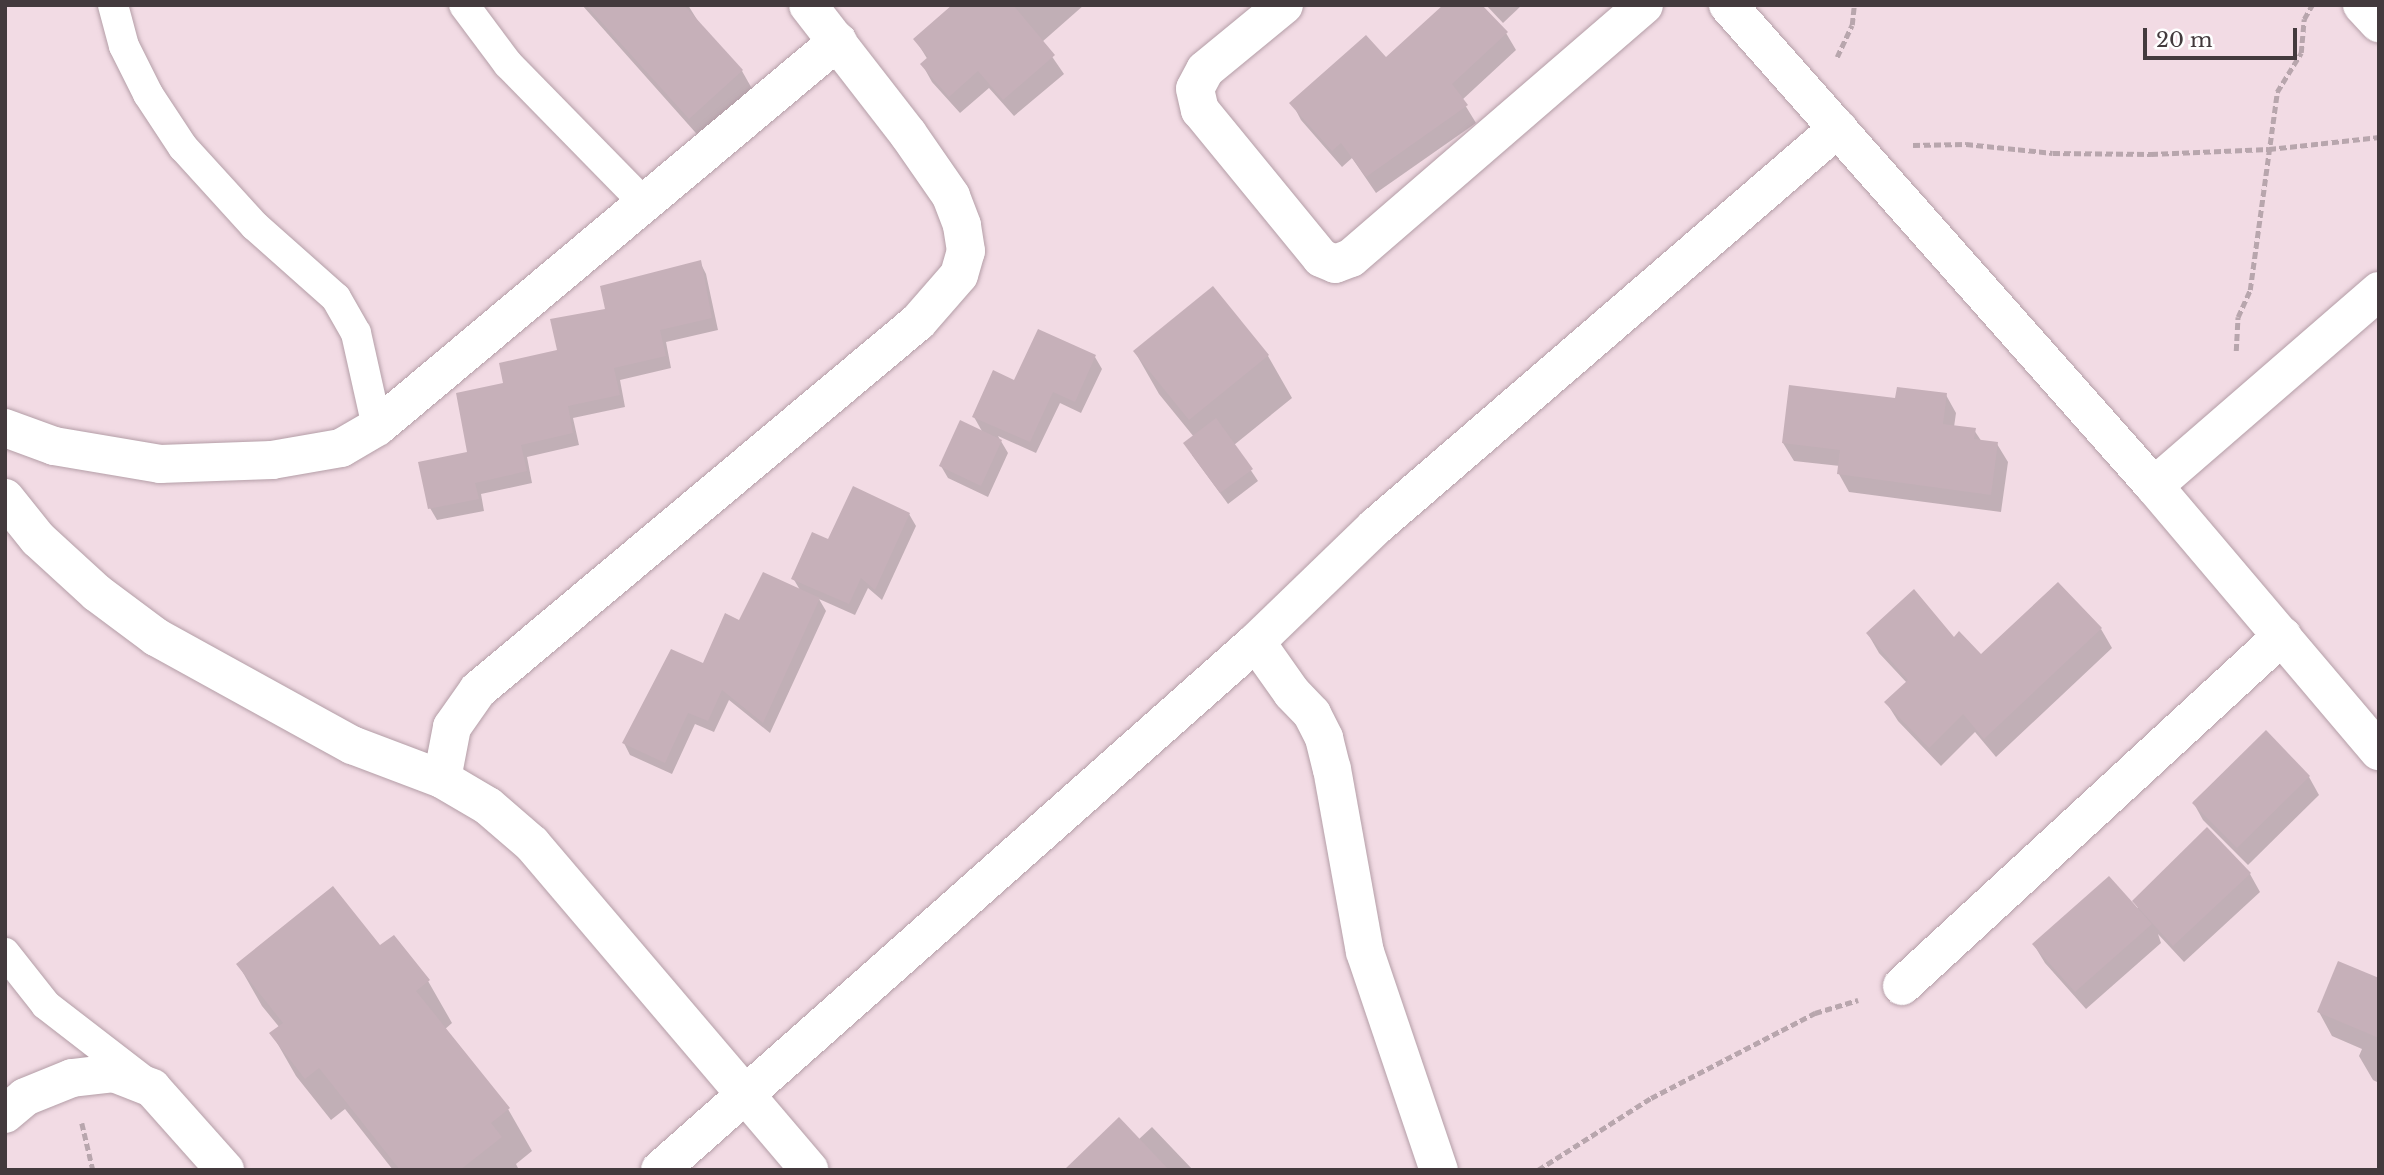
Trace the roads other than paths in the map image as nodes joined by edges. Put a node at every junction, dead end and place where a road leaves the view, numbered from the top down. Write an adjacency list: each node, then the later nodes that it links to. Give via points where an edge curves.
1 (113, 5): 13 (lane, via 124,46 183,147 255,226 336,298 356,333)
2 (464, 5): 11 (lane, via 508,64)
3 (808, 5): 9 (street)
4 (1284, 5): 5 (street, via 1205,70 1195,89 1199,110 1321,258 1335,264 1350,258)
5 (1643, 5)
6 (1728, 5): 10 (street)
7 (2362, 5): 8 (street)
8 (2379, 23)
9 (838, 41): 11 (street); 20 (street, via 951,197 966,251 959,275 918,322 478,690 452,727)
10 (1838, 128): 15 (street); 18 (street, via 1375,527)
11 (644, 203): 13 (street)
12 (2379, 291): 15 (street)
13 (377, 427): 14 (street, via 341,447 272,460 160,464 54,446)
14 (5, 428)
15 (2154, 486): 17 (street)
16 (5, 498): 20 (street, via 38,538 97,593 156,637 352,746)
17 (2282, 636): 19 (street); 22 (street)
18 (1256, 642): 24 (street); 29 (street, via 1312,714 1324,738 1365,952)
19 (2379, 751)
20 (442, 779): 24 (street, via 488,806 532,844)
21 (5, 954): 23 (lane, via 46,1005)
22 (1902, 986)
23 (152, 1088): 25 (street, via 114,1073 72,1078 25,1097); 26 (street)
24 (743, 1096): 27 (street); 28 (street)
25 (5, 1114)
26 (225, 1170)
27 (660, 1170)
28 (808, 1170)
29 (1439, 1170)

